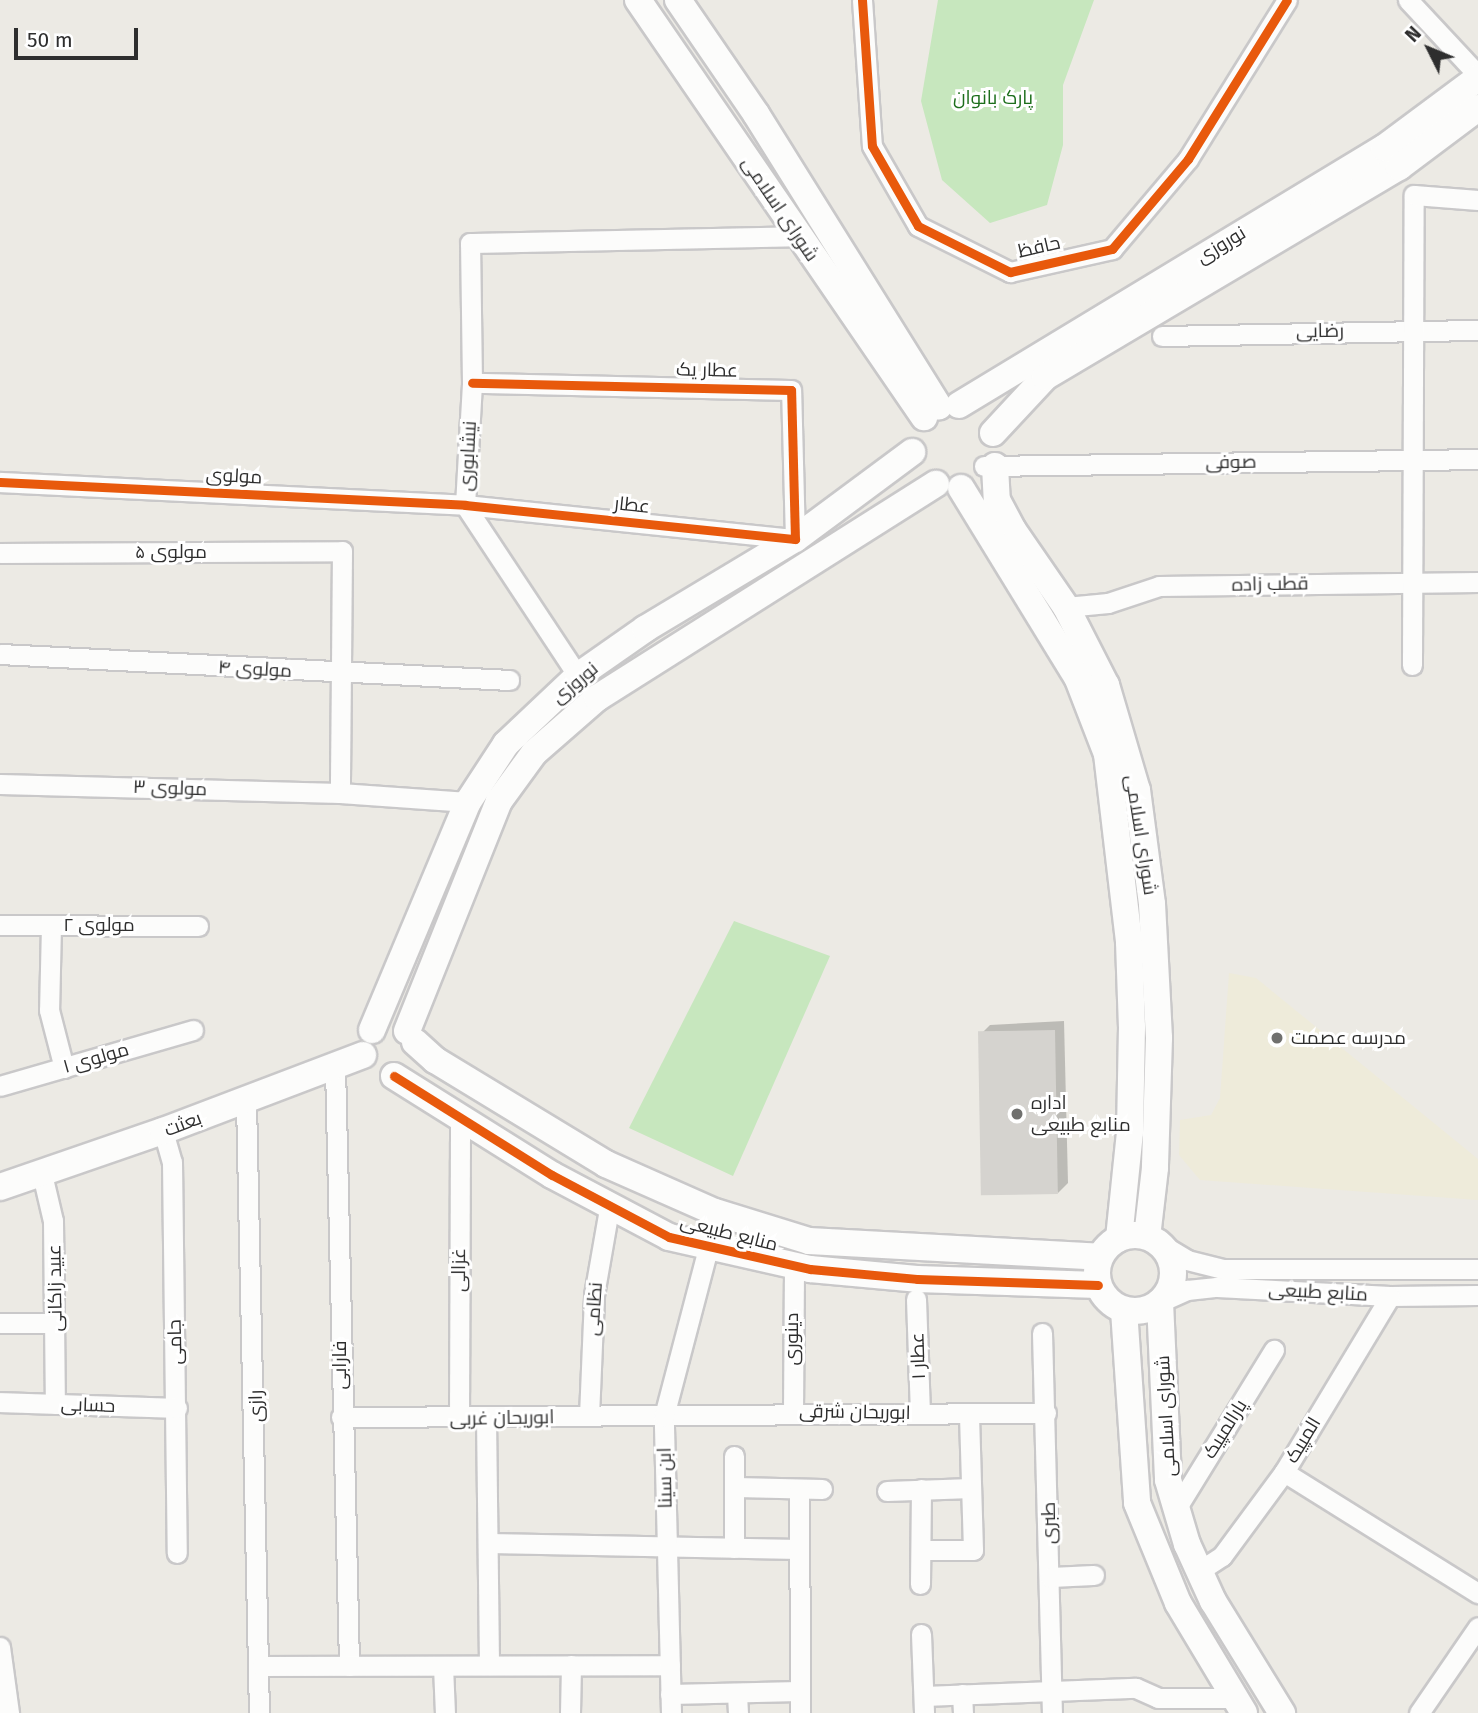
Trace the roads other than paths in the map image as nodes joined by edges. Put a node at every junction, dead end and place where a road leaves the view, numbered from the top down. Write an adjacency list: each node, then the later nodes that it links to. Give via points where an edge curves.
1 (638, 0): 9 (street, شورای اسلامی)
2 (678, 0): 14 (street, شورای اسلامی, via 756,114)
3 (862, 0): 4 (street, حافظ, via 872,146 918,226 1010,272 1112,249 1188,159)
4 (1287, 0)
5 (1408, 0): 6 (street)
6 (1478, 76): 14 (street, نوروزی, via 1384,148)
7 (1478, 108): 15 (street, نوروزی, via 1399,167 1045,377)
8 (1478, 200): 10 (street, via 1414,195)
9 (799, 236): 13 (street, نیشابوری, via 470,243); 14 (street, شورای اسلامی)
10 (1413, 329): 11 (street, رضایی); 12 (street, رضایی); 18 (street)
11 (1478, 330)
12 (1162, 336)
13 (472, 383): 22 (street, نیشابوری); 23 (street, عطار یک, via 791,390)
14 (941, 410): 15 (street, via 980,414); 16 (street, via 916,427)
15 (993, 433): 19 (street)
16 (912, 452): 21 (street, via 916,465); 23 (street, نوروزی)
17 (1478, 459): 18 (street, صوفی)
18 (1409, 460): 19 (street, صوفی); 25 (street)
19 (990, 466): 21 (street); 27 (street, شورای اسلامی, via 997,500)
20 (0, 482): 22 (street, مولوی)
21 (948, 486): 40 (street, نوروزی, via 597,698 534,753 499,801); 52 (street, شورای اسلامی, via 1078,679 1107,754 1127,928 1132,1027 1130,1132)
22 (465, 505): 23 (street, عطار); 31 (street, نیشابوری)
23 (795, 539): 31 (street, نوروزی, via 645,629)
24 (0, 553): 30 (street, مولوی ۵, via 342,551)
25 (1411, 582): 26 (street, قطب زاده); 27 (street, قطب زاده, via 1158,586 1119,601); 29 (street)
26 (1478, 582)
27 (1066, 607): 53 (street, شورای اسلامی, via 1106,685 1137,790 1152,904 1159,1038)
28 (0, 654): 30 (street, مولوی ۴)
29 (1412, 665)
30 (341, 674): 32 (street, مولوی ۴); 34 (street)
31 (579, 676): 35 (street, نوروزی, via 506,744)
32 (509, 680)
33 (0, 784): 34 (street, مولوی ۳)
34 (340, 793): 35 (street, مولوی ۳)
35 (468, 802): 41 (street, نوروزی)
36 (0, 925): 37 (street, مولوی ۲)
37 (51, 925): 38 (street, مولوی ۲); 43 (street, via 49,1010)
38 (198, 926)
39 (193, 1030): 43 (street, مولوی ۱)
40 (411, 1036): 41 (street, via 383,1024); 44 (street, via 412,1064); 55 (street, منابع طبیعی, via 485,1092 606,1164 715,1212 809,1241)
41 (367, 1043): 42 (street, بعثت); 44 (street, via 374,1072)
42 (335, 1066): 46 (street, بعثت); 77 (street, فارابی)
43 (64, 1068): 45 (street, مولوی ۱)
44 (394, 1076): 47 (street, منابع طبیعی)
45 (0, 1086)
46 (246, 1100): 48 (street, بعثت); 108 (street, رازی)
47 (460, 1120): 51 (street, منابع طبیعی); 79 (street, غزالی)
48 (163, 1131): 49 (street, بعثت); 70 (street, جامی, via 172,1162)
49 (42, 1174): 50 (street, بعثت); 64 (street, عبید زاکانی, via 53,1221)
50 (0, 1187)
51 (610, 1203): 54 (street, منابع طبیعی, via 669,1237); 74 (street, نظامی, via 594,1294)
52 (1119, 1238): 53 (street); 55 (street)
53 (1153, 1240): 57 (street, منابع طبیعی, via 1187,1260 1224,1269); 62 (street, via 1168,1253 1173,1279)
54 (708, 1248): 56 (street, منابع طبیعی); 75 (street, ابن سینا)
55 (1100, 1257): 58 (street)
56 (794, 1266): 58 (street, منابع طبیعی, via 917,1279); 71 (street, دینوری)
57 (1478, 1269)
58 (1098, 1285): 63 (street, via 1104,1296)
59 (1478, 1294): 60 (street, منابع طبیعی)
60 (1390, 1296): 62 (street, منابع طبیعی, via 1217,1287 1187,1290); 81 (street, المپیک)
61 (916, 1299): 72 (street, عطار ۱)
62 (1160, 1302): 63 (street, via 1149,1309); 88 (street, شورای اسلامی, via 1165,1451)
63 (1124, 1310): 115 (street, شورای اسلامی, via 1137,1503 1178,1603)
64 (56, 1323): 65 (street); 69 (street, عبید زاکانی)
65 (0, 1324)
66 (1042, 1333): 73 (street, طبری)
67 (1274, 1350): 88 (street, پارالمپیک)
68 (0, 1402): 69 (street, حسابی)
69 (55, 1404): 70 (street, حسابی)
70 (177, 1408): 94 (street, جامی)
71 (793, 1412): 72 (street, ابوریحان شرقی); 75 (street, ابوریحان شرقی)
72 (920, 1413): 76 (street, ابوریحان شرقی)
73 (1046, 1413): 76 (street, ابوریحان شرقی); 97 (street, طبری)
74 (589, 1416): 75 (street, ابوریحان غربی); 78 (street, ابوریحان غربی)
75 (664, 1416): 90 (street, ابن سینا)
76 (969, 1416): 83 (street)
77 (341, 1417): 79 (street, ابوریحان غربی); 103 (street, فارابی)
78 (486, 1417): 79 (street, ابوریحان غربی); 89 (street)
79 (459, 1419)
80 (734, 1456): 82 (street)
81 (1284, 1472): 95 (street, المپیک, via 1222,1556); 99 (street)
82 (736, 1487): 84 (street); 91 (street)
83 (971, 1488): 86 (street); 93 (street, via 974,1550)
84 (799, 1489): 85 (street); 92 (street)
85 (822, 1489)
86 (921, 1489): 87 (street); 93 (street)
87 (887, 1492)
88 (1176, 1508): 95 (street, شورای اسلامی)
89 (489, 1544): 90 (street); 105 (street)
90 (666, 1547): 91 (street); 107 (street, ابن سینا)
91 (734, 1548): 92 (street)
92 (799, 1549): 109 (street)
93 (922, 1550): 98 (street)
94 (177, 1553)
95 (1199, 1571): 122 (street, شورای اسلامی)
96 (1094, 1575): 97 (street)
97 (1050, 1577): 110 (street, طبری)
98 (920, 1584)
99 (1478, 1593)
100 (1478, 1627): 123 (street)
101 (921, 1634): 113 (street)
102 (0, 1647): 116 (street)
103 (349, 1665): 104 (street); 108 (street)
104 (443, 1665): 105 (street); 118 (street)
105 (489, 1665): 106 (street)
106 (570, 1665): 107 (street); 119 (street)
107 (670, 1665): 111 (street, ابن سینا)
108 (262, 1666): 117 (street, رازی)
109 (799, 1691): 112 (street); 120 (street)
110 (1052, 1691): 114 (street); 115 (street, via 1136,1688 1158,1698); 121 (street, طبری)
111 (670, 1704): 112 (street)
112 (738, 1704)
113 (924, 1704): 114 (street)
114 (962, 1704)
115 (1239, 1705)
116 (11, 1711)
117 (260, 1713)
118 (446, 1713)
119 (570, 1713)
120 (800, 1713)
121 (1052, 1713)
122 (1282, 1713)
123 (1419, 1713)

